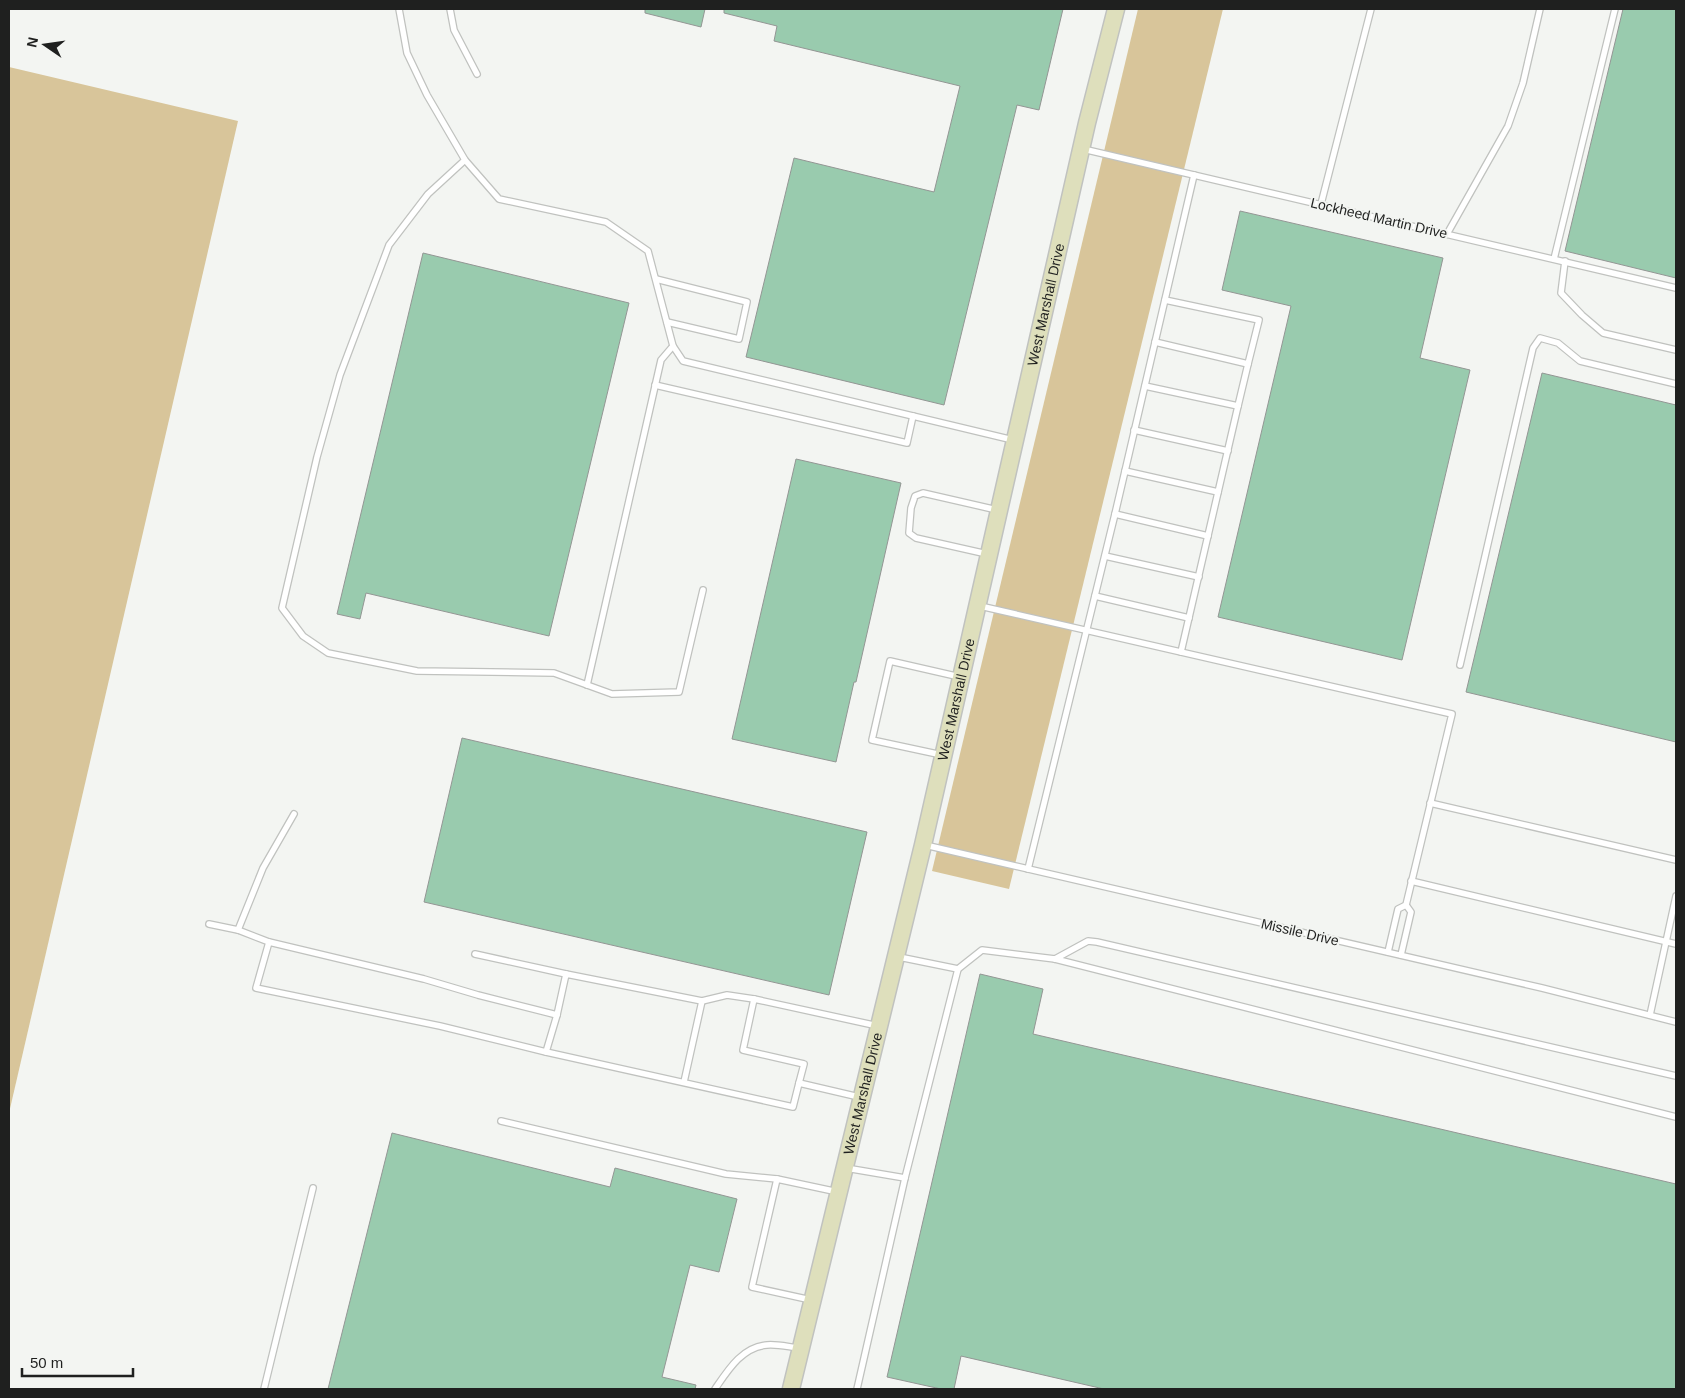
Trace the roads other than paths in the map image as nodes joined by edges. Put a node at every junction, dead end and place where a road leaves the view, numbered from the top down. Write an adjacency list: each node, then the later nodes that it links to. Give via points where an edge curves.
1 (399, 9): 9 (lane, via 407,53)
2 (450, 9): 7 (lane, via 454,30)
3 (1116, 9): 8 (main road, West Marshall Drive)
4 (1371, 9): 11 (lane)
5 (1540, 9): 12 (lane, via 1523,83 1508,126)
6 (1615, 9): 13 (lane)
7 (477, 74)
8 (1081, 148): 10 (lane, Lockheed Martin Drive); 29 (main road, West Marshall Drive)
9 (465, 160): 15 (lane, via 499,199 606,222 648,251); 47 (lane, via 428,194 389,245 340,375 317,457 282,608 302,636 328,653 417,671 554,673)
10 (1194, 175): 11 (lane, Lockheed Martin Drive); 17 (lane)
11 (1321, 204): 12 (lane, Lockheed Martin Drive)
12 (1447, 234): 13 (lane, Lockheed Martin Drive)
13 (1554, 259): 14 (lane, Lockheed Martin Drive)
14 (1565, 262): 16 (lane, Lockheed Martin Drive); 21 (lane, via 1561,293 1603,333)
15 (656, 280): 18 (lane); 18 (lane, via 747,302 738,339)
16 (1676, 288)
17 (1165, 300): 19 (lane); 22 (lane, via 1259,320)
18 (667, 322): 20 (lane)
19 (1155, 342): 22 (lane); 25 (lane)
20 (674, 346): 24 (lane, via 661,360); 27 (lane, via 683,361)
21 (1676, 350)
22 (1248, 364): 26 (lane)
23 (1676, 384): 45 (lane, via 1580,361 1558,343 1540,338 1534,348)
24 (655, 385): 27 (lane, via 907,443); 47 (lane)
25 (1145, 386): 26 (lane); 28 (lane)
26 (1238, 406): 30 (lane)
27 (913, 416): 29 (lane)
28 (1134, 430): 30 (lane); 31 (lane)
29 (1015, 440): 33 (main road, West Marshall Drive)
30 (1228, 451): 32 (lane)
31 (1125, 471): 32 (lane); 34 (lane)
32 (1218, 492): 35 (lane)
33 (999, 511): 36 (main road, West Marshall Drive); 36 (lane, via 923,493 915,496 911,508 909,533 916,538)
34 (1115, 514): 35 (lane); 37 (lane)
35 (1208, 536): 38 (lane)
36 (989, 555): 41 (main road, West Marshall Drive)
37 (1104, 556): 38 (lane); 40 (lane)
38 (1199, 577): 42 (lane)
39 (703, 590): 47 (lane, via 679,692 612,694)
40 (1095, 596): 42 (lane); 43 (lane)
41 (978, 605): 43 (lane); 46 (main road, West Marshall Drive)
42 (1189, 618): 44 (lane)
43 (1086, 630): 44 (lane); 53 (lane)
44 (1181, 652): 49 (lane, via 1452,714)
45 (1460, 665)
46 (961, 677): 48 (main road, West Marshall Drive); 48 (lane, via 890,661 872,740)
47 (587, 685)
48 (942, 756): 51 (main road, West Marshall Drive)
49 (1430, 803): 52 (lane); 54 (lane)
50 (294, 814): 58 (lane, via 263,868)
51 (923, 845): 53 (lane, Missile Drive); 65 (main road, West Marshall Drive)
52 (1676, 860)
53 (1028, 869): 62 (lane, Missile Drive)
54 (1412, 881): 56 (lane); 60 (lane)
55 (1676, 896): 60 (lane)
56 (1406, 905): 62 (lane, via 1398,909); 64 (lane, via 1411,912)
57 (209, 924): 58 (lane)
58 (238, 930): 59 (lane)
59 (270, 942): 71 (lane); 75 (lane, via 256,988 440,1026)
60 (1666, 942): 61 (lane); 72 (lane)
61 (1676, 944)
62 (1388, 952): 64 (lane, Missile Drive)
63 (475, 954): 68 (lane)
64 (1401, 955): 72 (lane, Missile Drive)
65 (896, 957): 67 (lane); 74 (main road, West Marshall Drive)
66 (1055, 959): 67 (lane, via 982,950); 76 (lane, via 1088,941 1097,942); 80 (lane)
67 (958, 969): 83 (lane)
68 (566, 974): 70 (lane); 71 (lane)
69 (754, 999): 70 (lane, via 727,995); 74 (lane); 78 (lane, via 743,1050 804,1064)
70 (702, 1001): 77 (lane)
71 (557, 1015): 75 (lane)
72 (1650, 1015): 73 (lane, Missile Drive)
73 (1676, 1022)
74 (879, 1026): 79 (main road, West Marshall Drive)
75 (546, 1052): 77 (lane)
76 (1676, 1076)
77 (684, 1082): 78 (lane, via 793,1107)
78 (799, 1083): 79 (lane)
79 (861, 1097): 82 (main road, West Marshall Drive)
80 (1676, 1117)
81 (500, 1121): 84 (lane, via 726,1174)
82 (844, 1168): 83 (lane); 86 (main road, West Marshall Drive)
83 (905, 1178): 92 (lane)
84 (776, 1179): 86 (lane); 87 (lane, via 752,1287)
85 (312, 1188): 89 (lane)
86 (838, 1192): 87 (main road, West Marshall Drive)
87 (813, 1300): 88 (main road, West Marshall Drive)
88 (801, 1349): 90 (lane, via 767,1345 746,1351); 91 (main road, West Marshall Drive)
89 (264, 1389)
90 (715, 1389)
91 (791, 1389)
92 (857, 1389)

